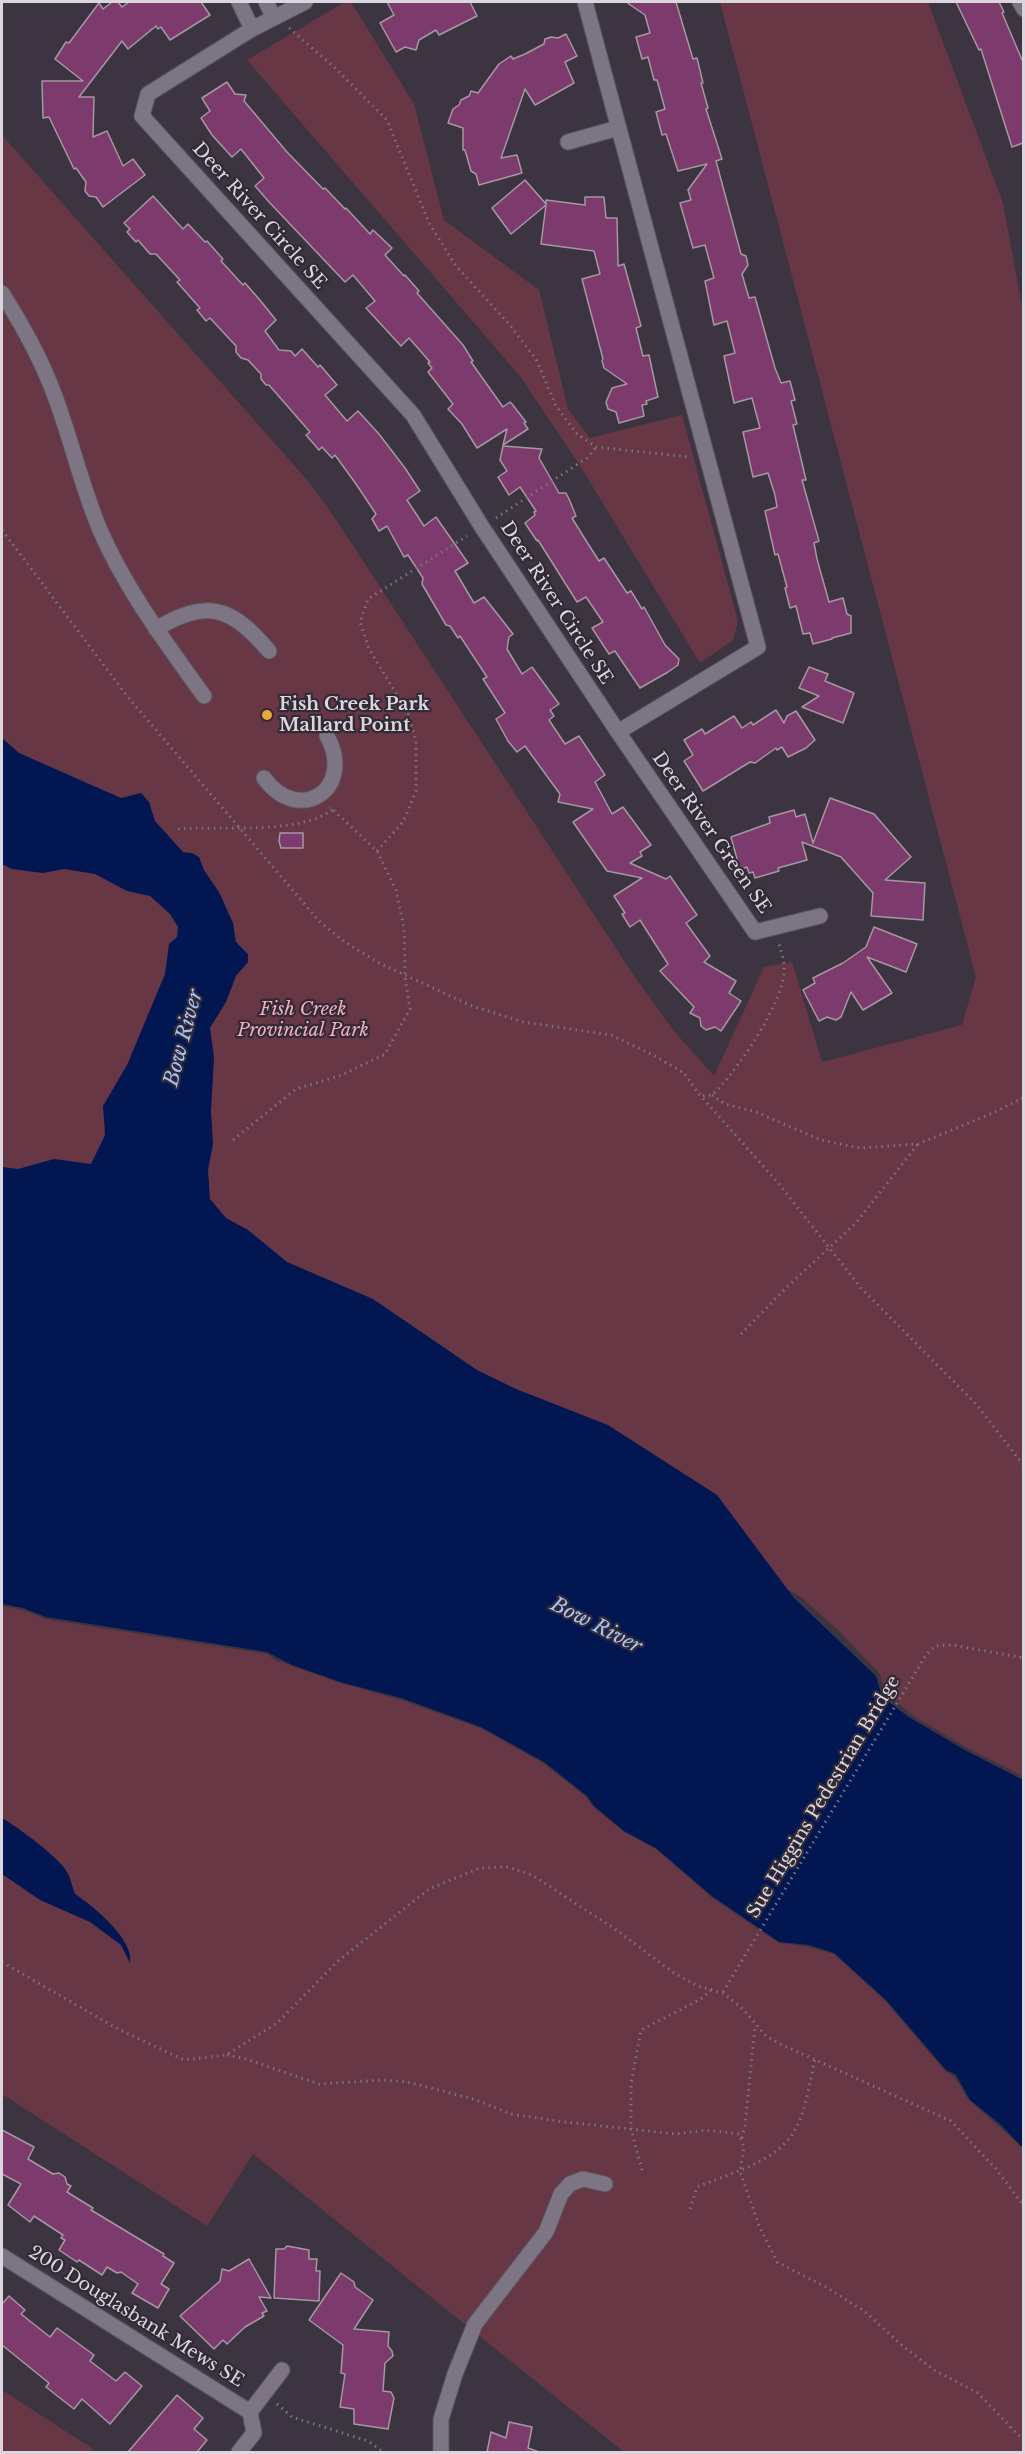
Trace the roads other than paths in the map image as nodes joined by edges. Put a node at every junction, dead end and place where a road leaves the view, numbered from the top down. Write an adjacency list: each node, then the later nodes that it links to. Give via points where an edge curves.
1 (239, 2): 8 (street)
2 (266, 2): 7 (street)
3 (305, 2): 7 (street, Deer River Circle SE)
4 (585, 2): 9 (street)
5 (1020, 2): 6 (street)
6 (1023, 9)
7 (274, 18): 8 (street, Deer River Circle SE)
8 (252, 29): 15 (street, Deer River Circle SE, via 148,94 142,116 413,415)
9 (618, 128): 10 (street); 15 (street, via 758,647)
10 (568, 142)
11 (2, 293): 12 (street, via 51,386 103,537)
12 (156, 629): 13 (street, via 192,612 224,613 247,626); 14 (street)
13 (269, 651)
14 (204, 696)
15 (618, 732): 18 (street, Deer River Green SE, via 755,932)
16 (327, 736): 17 (street, via 336,764 336,773 327,789 307,800 288,798 280,795)
17 (264, 777)
18 (820, 916)
19 (605, 2184): 24 (street, via 582,2179 570,2184 561,2194 546,2232 475,2324 441,2419)
20 (2, 2256): 22 (street, 200 Douglasbank Mews SE)
21 (282, 2370): 22 (street, 200 Douglasbank Mews SE)
22 (250, 2412): 23 (street, 200 Douglasbank Mews SE, via 254,2433)
23 (239, 2452)
24 (441, 2452)

